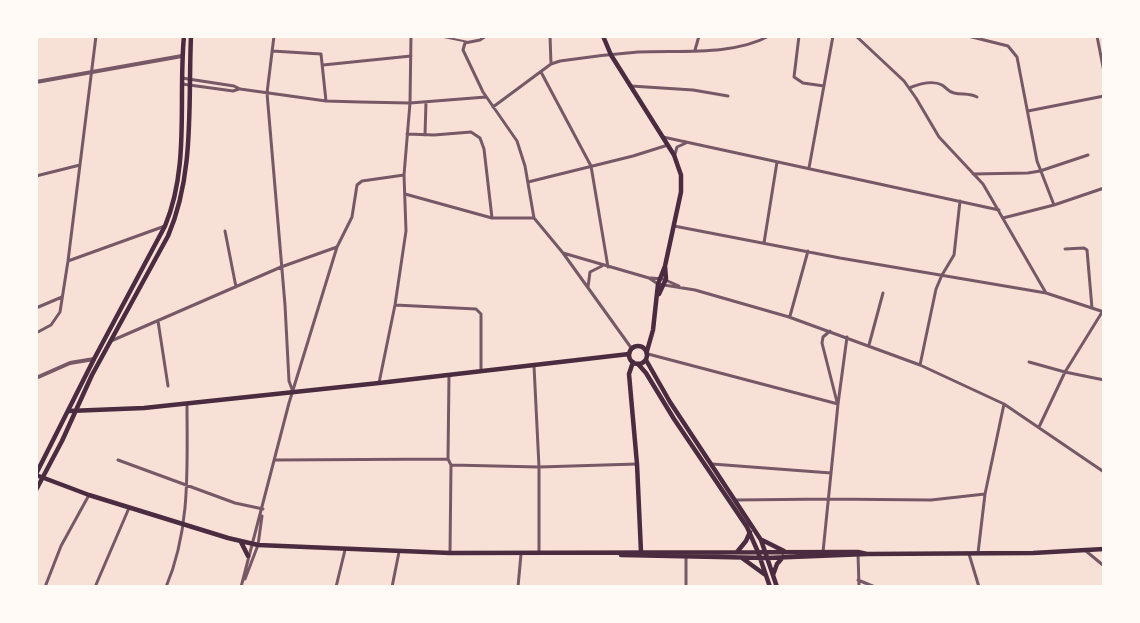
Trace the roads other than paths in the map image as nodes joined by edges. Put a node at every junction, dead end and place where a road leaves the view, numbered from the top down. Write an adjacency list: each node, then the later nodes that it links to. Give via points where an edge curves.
1 (96, 36): 26 (street)
2 (184, 36): 21 (main road)
3 (191, 36): 31 (main road)
4 (274, 36): 19 (street)
5 (411, 36): 22 (street)
6 (439, 36): 17 (street)
7 (486, 36): 17 (street)
8 (550, 36): 24 (street)
9 (603, 36): 20 (main road)
10 (699, 36): 18 (street)
11 (769, 36): 18 (street, via 746,46)
12 (799, 36): 33 (street, via 794,77 803,83)
13 (833, 36): 33 (street)
14 (856, 36): 34 (street)
15 (968, 36): 44 (street, via 1008,46 1014,52)
16 (1097, 36): 23 (street)
17 (468, 42): 38 (street, via 463,50)
18 (695, 50): 20 (street)
19 (272, 51): 25 (street, via 320,53); 35 (street)
20 (611, 55): 24 (street); 32 (main road)
21 (182, 56): 26 (street); 29 (main road)
22 (411, 56): 25 (street); 42 (street)
23 (1103, 58): 28 (street)
24 (551, 64): 27 (street)
25 (323, 65): 40 (street)
26 (93, 71): 30 (street); 53 (street)
27 (541, 72): 43 (street); 54 (street)
28 (1104, 72)
29 (182, 81): 31 (street); 69 (main road, via 179,175)
30 (36, 82)
31 (189, 82): 35 (street); 99 (main road, via 186,176 177,216)
32 (630, 86): 36 (street); 47 (main road)
33 (824, 86): 55 (street)
34 (909, 88): 39 (street, via 935,83 951,93); 57 (street, via 939,137)
35 (267, 93): 40 (street); 80 (street)
36 (728, 96)
37 (1104, 96): 44 (street)
38 (486, 97): 41 (street); 43 (street)
39 (977, 97)
40 (326, 101): 42 (street)
41 (426, 102): 42 (street); 46 (street)
42 (410, 103): 45 (street)
43 (493, 107): 60 (street, via 517,141)
44 (1028, 111): 56 (street)
45 (406, 134): 46 (street); 59 (street)
46 (425, 135): 66 (street, via 467,131 480,138)
47 (663, 136): 48 (street); 49 (main road)
48 (688, 142): 50 (street, via 677,147); 52 (street)
49 (668, 145): 50 (main road); 54 (street)
50 (674, 155): 70 (main road, via 682,183)
51 (1088, 155): 56 (street)
52 (777, 162): 55 (street); 72 (street)
53 (80, 165): 58 (street); 77 (street)
54 (591, 166): 60 (street); 78 (street)
55 (809, 168): 63 (street)
56 (1040, 171): 57 (street); 64 (street)
57 (973, 174): 65 (street)
58 (36, 176)
59 (404, 176): 62 (street); 73 (street, via 359,183 352,217)
60 (528, 182): 67 (street)
61 (1104, 188): 64 (street)
62 (405, 194): 66 (street); 90 (street, via 406,231)
63 (960, 201): 65 (street); 81 (street, via 956,248)
64 (1054, 205): 68 (street)
65 (999, 210): 68 (street)
66 (492, 218): 67 (street)
67 (534, 218): 76 (street)
68 (1003, 218): 87 (street)
69 (165, 226): 77 (street); 103 (main road)
70 (673, 226): 72 (street); 79 (main road)
71 (225, 231): 84 (street)
72 (764, 243): 75 (street)
73 (337, 247): 80 (street); 115 (street)
74 (1065, 249): 92 (street, via 1087,249)
75 (808, 251): 81 (street); 94 (street)
76 (563, 253): 78 (street); 85 (street)
77 (68, 261): 89 (street)
78 (606, 266): 82 (street); 85 (street, via 590,272)
79 (665, 266): 82 (main road); 83 (main road)
80 (281, 267): 84 (street); 115 (street)
81 (942, 275): 87 (street); 106 (street)
82 (659, 281): 83 (street); 88 (main road)
83 (665, 282): 88 (main road); 94 (street)
84 (236, 287): 95 (street)
85 (588, 288): 101 (street)
86 (883, 293): 100 (street)
87 (1046, 293): 92 (street)
88 (658, 295): 102 (main road)
89 (62, 297): 91 (street); 97 (street, via 55,321)
90 (395, 305): 108 (street, via 479,311); 113 (street)
91 (36, 308)
92 (1092, 308): 93 (street)
93 (1104, 311): 109 (street)
94 (789, 317): 96 (street)
95 (158, 321): 99 (street); 114 (street)
96 (831, 331): 98 (street); 117 (street, via 822,343)
97 (36, 333)
98 (847, 337): 100 (street); 117 (street)
99 (110, 342): 120 (main road)
100 (869, 345): 106 (street)
101 (630, 351): 102 (main road, via 640,346); 105 (main road); 107 (main road)
102 (647, 355): 105 (main road); 117 (street); 126 (main road, via 670,402)
103 (94, 359): 111 (street, via 70,363); 119 (main road)
104 (1029, 362): 109 (street)
105 (635, 363): 125 (main road, via 629,370); 142 (main road, via 646,373)
106 (920, 365): 118 (street)
107 (534, 366): 108 (main road); 128 (street)
108 (481, 371): 110 (main road)
109 (1065, 372): 112 (street); 121 (street)
110 (449, 375): 113 (main road); 122 (street)
111 (36, 378)
112 (1104, 380)
113 (379, 383): 115 (main road)
114 (168, 386)
115 (293, 392): 116 (main road); 124 (street)
116 (187, 403): 120 (main road); 133 (street)
117 (838, 404): 131 (street)
118 (1004, 404): 121 (street); 135 (street)
119 (69, 411): 120 (main road); 130 (main road)
120 (76, 411): 132 (main road)
121 (1039, 427): 129 (street)
122 (448, 459): 124 (street); 127 (street)
123 (118, 460): 133 (street)
124 (275, 460): 140 (street)
125 (637, 464): 128 (street); 155 (main road)
126 (711, 464): 131 (street); 138 (main road)
127 (451, 465): 128 (street); 150 (street)
128 (539, 467): 151 (street)
129 (1104, 472)
130 (36, 474): 132 (main road)
131 (831, 474): 137 (street)
132 (42, 478): 134 (main road); 136 (main road)
133 (187, 485): 140 (street); 141 (street)
134 (36, 490)
135 (985, 494): 137 (street, via 931,500); 153 (street)
136 (89, 495): 139 (main road); 170 (street, via 61,546)
137 (828, 499): 138 (street); 158 (street)
138 (736, 500): 143 (main road)
139 (129, 507): 141 (main road); 171 (street)
140 (262, 511): 145 (street)
141 (185, 524): 144 (main road); 172 (street)
142 (750, 532): 157 (main road); 160 (main road)
143 (761, 540): 161 (main road); 162 (main road)
144 (241, 542): 145 (main road); 163 (main road)
145 (255, 544): 147 (main road); 163 (street); 169 (street)
146 (1104, 549): 148 (main road)
147 (345, 550): 149 (main road); 173 (street)
148 (1086, 551): 153 (main road); 165 (street)
149 (399, 552): 150 (main road); 174 (street)
150 (450, 553): 154 (main road)
151 (539, 553): 154 (main road); 155 (main road)
152 (969, 553): 153 (main road); 159 (main road); 181 (street)
153 (978, 553)
154 (522, 554): 175 (street)
155 (641, 554): 156 (main road); 164 (main road)
156 (697, 554): 157 (main road); 164 (main road)
157 (738, 554): 160 (main road); 166 (main road)
158 (822, 554): 159 (main road); 162 (main road)
159 (858, 554): 168 (street)
160 (759, 555): 161 (main road); 166 (main road)
161 (767, 555): 162 (main road); 167 (main road)
162 (784, 555): 167 (main road)
163 (248, 556): 169 (street)
164 (686, 556): 176 (street)
165 (1104, 566)
166 (765, 574): 177 (main road)
167 (773, 575): 178 (main road)
168 (858, 580): 179 (street); 180 (street)
169 (242, 585)
170 (45, 587)
171 (95, 587)
172 (166, 587)
173 (336, 587)
174 (392, 587)
175 (518, 587)
176 (686, 587)
177 (770, 587)
178 (777, 587)
179 (859, 587)
180 (875, 587)
181 (979, 587)

